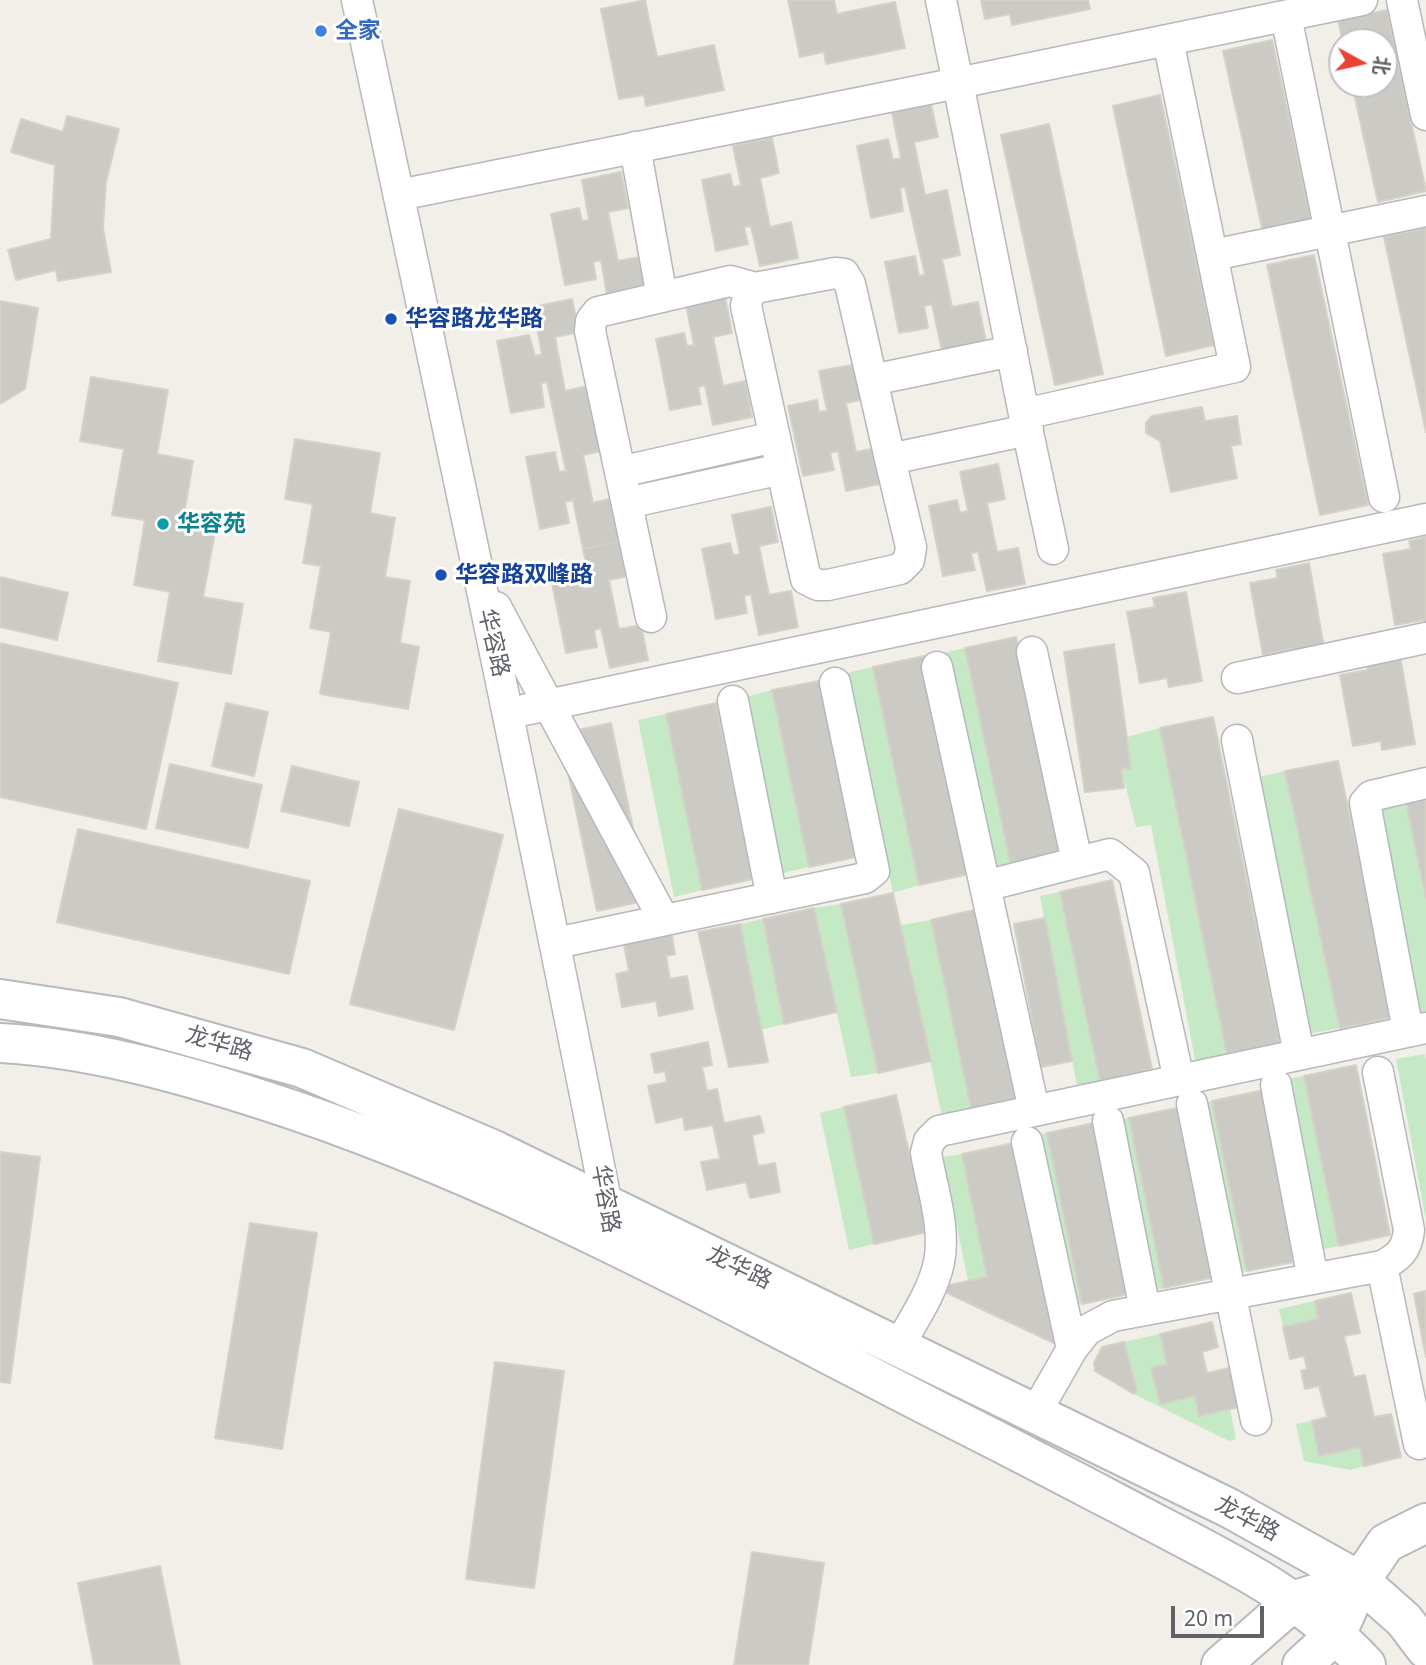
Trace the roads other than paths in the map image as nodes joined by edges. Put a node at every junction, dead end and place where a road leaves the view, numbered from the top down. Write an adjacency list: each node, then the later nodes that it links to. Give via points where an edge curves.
1 (357, 0): 10 (street, 华容路)
2 (941, 0): 7 (street)
3 (1362, 0): 5 (street)
4 (1402, 0): 8 (street)
5 (1286, 16): 6 (street); 12 (street)
6 (1168, 40): 7 (street); 13 (street)
7 (958, 83): 9 (street); 16 (street)
8 (1426, 115)
9 (635, 147): 10 (street); 15 (street)
10 (399, 195): 27 (street, 华容路)
11 (1426, 211): 12 (street)
12 (1329, 231): 13 (street); 23 (street)
13 (1213, 255): 18 (street, via 1235,367)
14 (755, 288): 15 (street, via 730,281); 17 (street, via 845,274); 19 (street, via 746,306)
15 (662, 297): 22 (street, via 598,312 591,321)
16 (1012, 351): 17 (street); 18 (street)
17 (872, 380): 20 (street)
18 (1026, 422): 20 (street); 26 (street)
19 (774, 437): 21 (street); 22 (street)
20 (890, 459): 21 (street, via 911,547 909,560 900,569 828,585 806,579)
21 (782, 469): 24 (street)
22 (620, 472): 24 (street)
23 (1384, 497)
24 (626, 503): 28 (street)
25 (1426, 519): 35 (street)
26 (1053, 549)
27 (476, 570): 35 (street, 华容路); 41 (street)
28 (651, 617)
29 (1426, 638): 32 (street)
30 (1032, 652): 38 (street)
31 (937, 667): 39 (street)
32 (1237, 678)
33 (835, 683): 40 (street, via 874,871 865,878)
34 (733, 701): 40 (street)
35 (510, 713): 42 (street, 华容路)
36 (1237, 740): 46 (street)
37 (1426, 783): 44 (street, via 1371,796 1365,803)
38 (1077, 862): 39 (street); 49 (street, via 1110,855 1133,873)
39 (985, 886): 50 (street)
40 (772, 898): 41 (street)
41 (664, 920): 42 (street)
42 (556, 943): 53 (street, 华容路)
43 (0, 999): 53 (main road, 龙华路, via 119,1017 302,1068)
44 (1417, 1029): 46 (street)
45 (0, 1043): 54 (main road, 龙华路, via 174,1072 336,1123 477,1180)
46 (1299, 1054): 49 (street)
47 (1378, 1072): 55 (street, via 1409,1230 1408,1245)
48 (1276, 1085): 56 (street)
49 (1185, 1092): 50 (street); 57 (street)
50 (1034, 1110): 59 (street, via 939,1130 929,1141 926,1153 941,1239 939,1263)
51 (1108, 1121): 58 (street)
52 (1027, 1142): 60 (street)
53 (606, 1203): 54 (street, 华容路); 59 (main road, 龙华路)
54 (614, 1246): 66 (main road, 龙华路, via 1037,1461)
55 (1382, 1266): 56 (street); 63 (street)
56 (1313, 1279): 57 (street)
57 (1229, 1294): 58 (street); 62 (street)
58 (1145, 1310): 60 (street, via 1113,1316 1087,1330)
59 (899, 1346): 61 (main road, 龙华路)
60 (1072, 1349): 61 (street)
61 (1036, 1412): 65 (main road, 龙华路, via 1229,1508)
62 (1256, 1420)
63 (1419, 1444)
64 (1426, 1523): 65 (main road, via 1386,1543)
65 (1360, 1581): 66 (main road); 67 (main road); 68 (main road, 龙华路, via 1404,1620)
66 (1295, 1600): 67 (main road, 龙华路); 69 (main road)
67 (1336, 1633): 70 (main road); 71 (main road, 龙华路)
68 (1426, 1649)
69 (1221, 1665)
70 (1302, 1665)
71 (1366, 1665)

